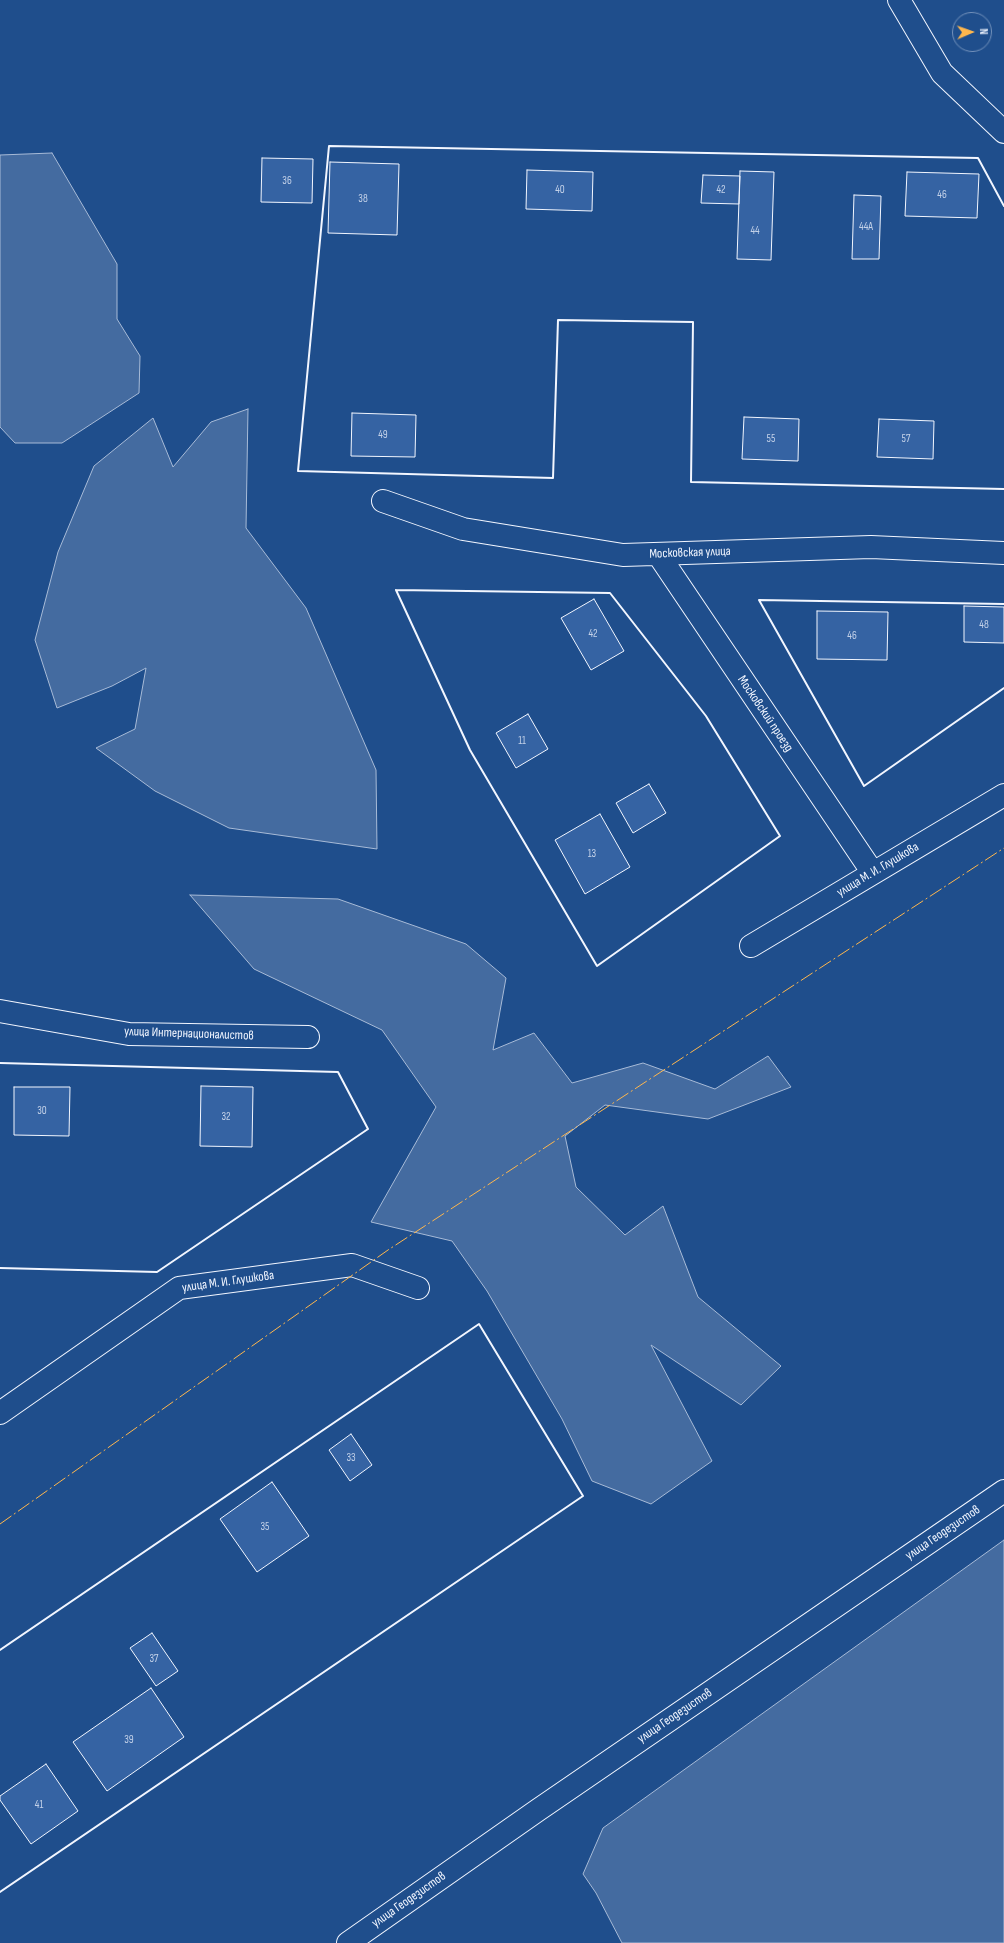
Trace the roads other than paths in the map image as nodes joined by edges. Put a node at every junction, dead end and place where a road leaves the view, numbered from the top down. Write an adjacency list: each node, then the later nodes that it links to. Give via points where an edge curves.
1 (899, 0): 2 (street, via 942,73)
2 (1004, 132)
3 (383, 501): 5 (street, Московская улица, via 463,529 622,555)
4 (1004, 553): 5 (street, Московская улица, via 871,547)
5 (658, 554): 7 (street, Московский проезд)
6 (1004, 795): 7 (street, улица М. И. Глушкова)
7 (873, 873): 8 (street, улица М. И. Глушкова)
8 (751, 946)
9 (0, 1011): 10 (street, улица Интернационалистов, via 128,1034)
10 (308, 1037)
11 (418, 1288): 12 (street, улица М. И. Глушкова, via 352,1265 179,1288)
12 (0, 1413)
13 (1004, 1491): 14 (street, улица Геодезистов)
14 (348, 1943)

